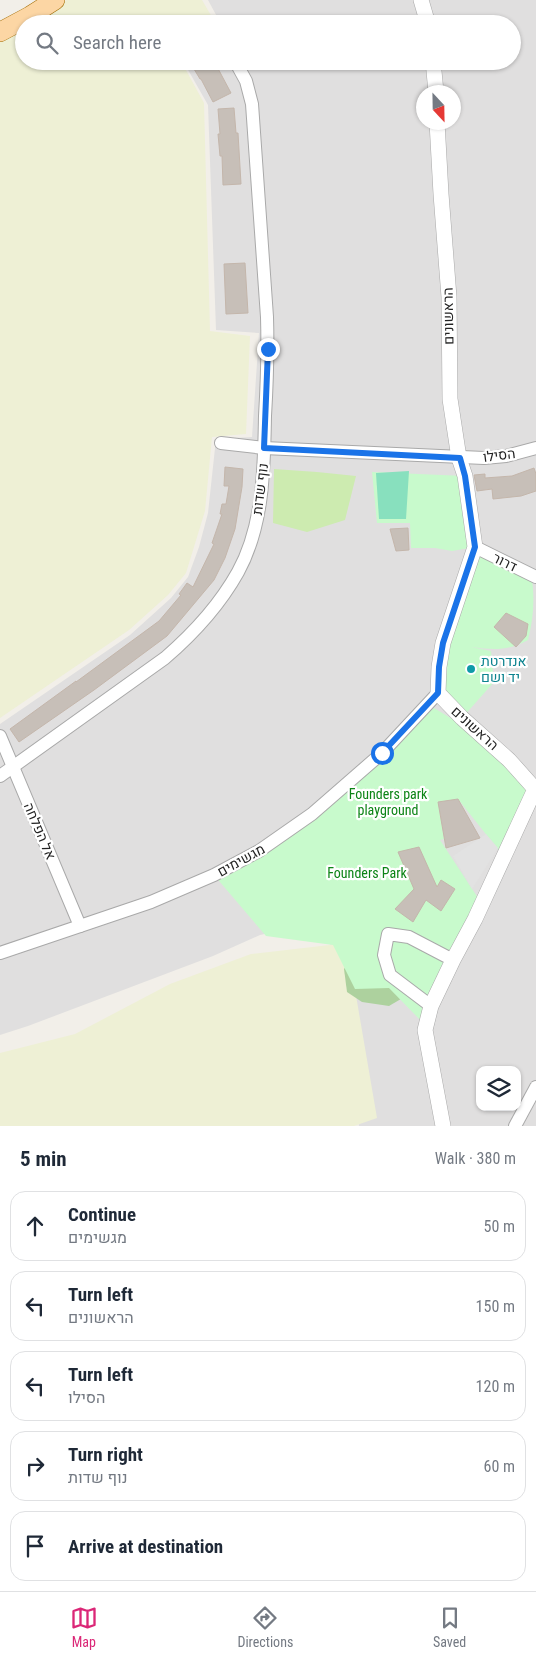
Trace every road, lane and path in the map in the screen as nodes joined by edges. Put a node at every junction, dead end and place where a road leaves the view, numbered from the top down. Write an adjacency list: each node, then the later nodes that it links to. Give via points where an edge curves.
1 (55, 0): 3 (main road)
2 (421, 0): 4 (street)
3 (32, 15)
4 (425, 15)
5 (15, 24): 6 (main road)
6 (0, 32)
7 (240, 70): 12 (street, נוף שדות, via 252,104 267,317)
8 (434, 70): 9 (street)
9 (435, 85)
10 (437, 130): 14 (street, הראשונים, via 449,298 450,399)
11 (221, 443): 12 (street, הסילו)
12 (264, 448): 14 (street, הסילו); 19 (street, נוף שדות, via 258,515 250,545 239,571 206,619 165,658)
13 (536, 448): 14 (street, הסילו, via 506,456)
14 (460, 458): 15 (street, הראשונים)
15 (475, 547): 16 (street, דרור); 17 (street, הראשונים, via 443,643)
16 (536, 577)
17 (438, 693): 21 (street, מגשימים, via 382,753 312,814 260,851 151,902); 23 (street, הראשונים, via 535,789)
18 (0, 736): 19 (street, אל הפלחה)
19 (14, 767): 20 (street, נוף שדות); 21 (street, אל הפלחה)
20 (0, 776)
21 (80, 926): 22 (street, מגשימים)
22 (0, 953)
23 (453, 960): 24 (street, הראשונים); 24 (street, via 409,937 388,934 384,955 390,975)
24 (431, 1006): 26 (street, הראשונים, via 425,1030)
25 (536, 1087): 27 (street)
26 (443, 1126)
27 (515, 1126)

